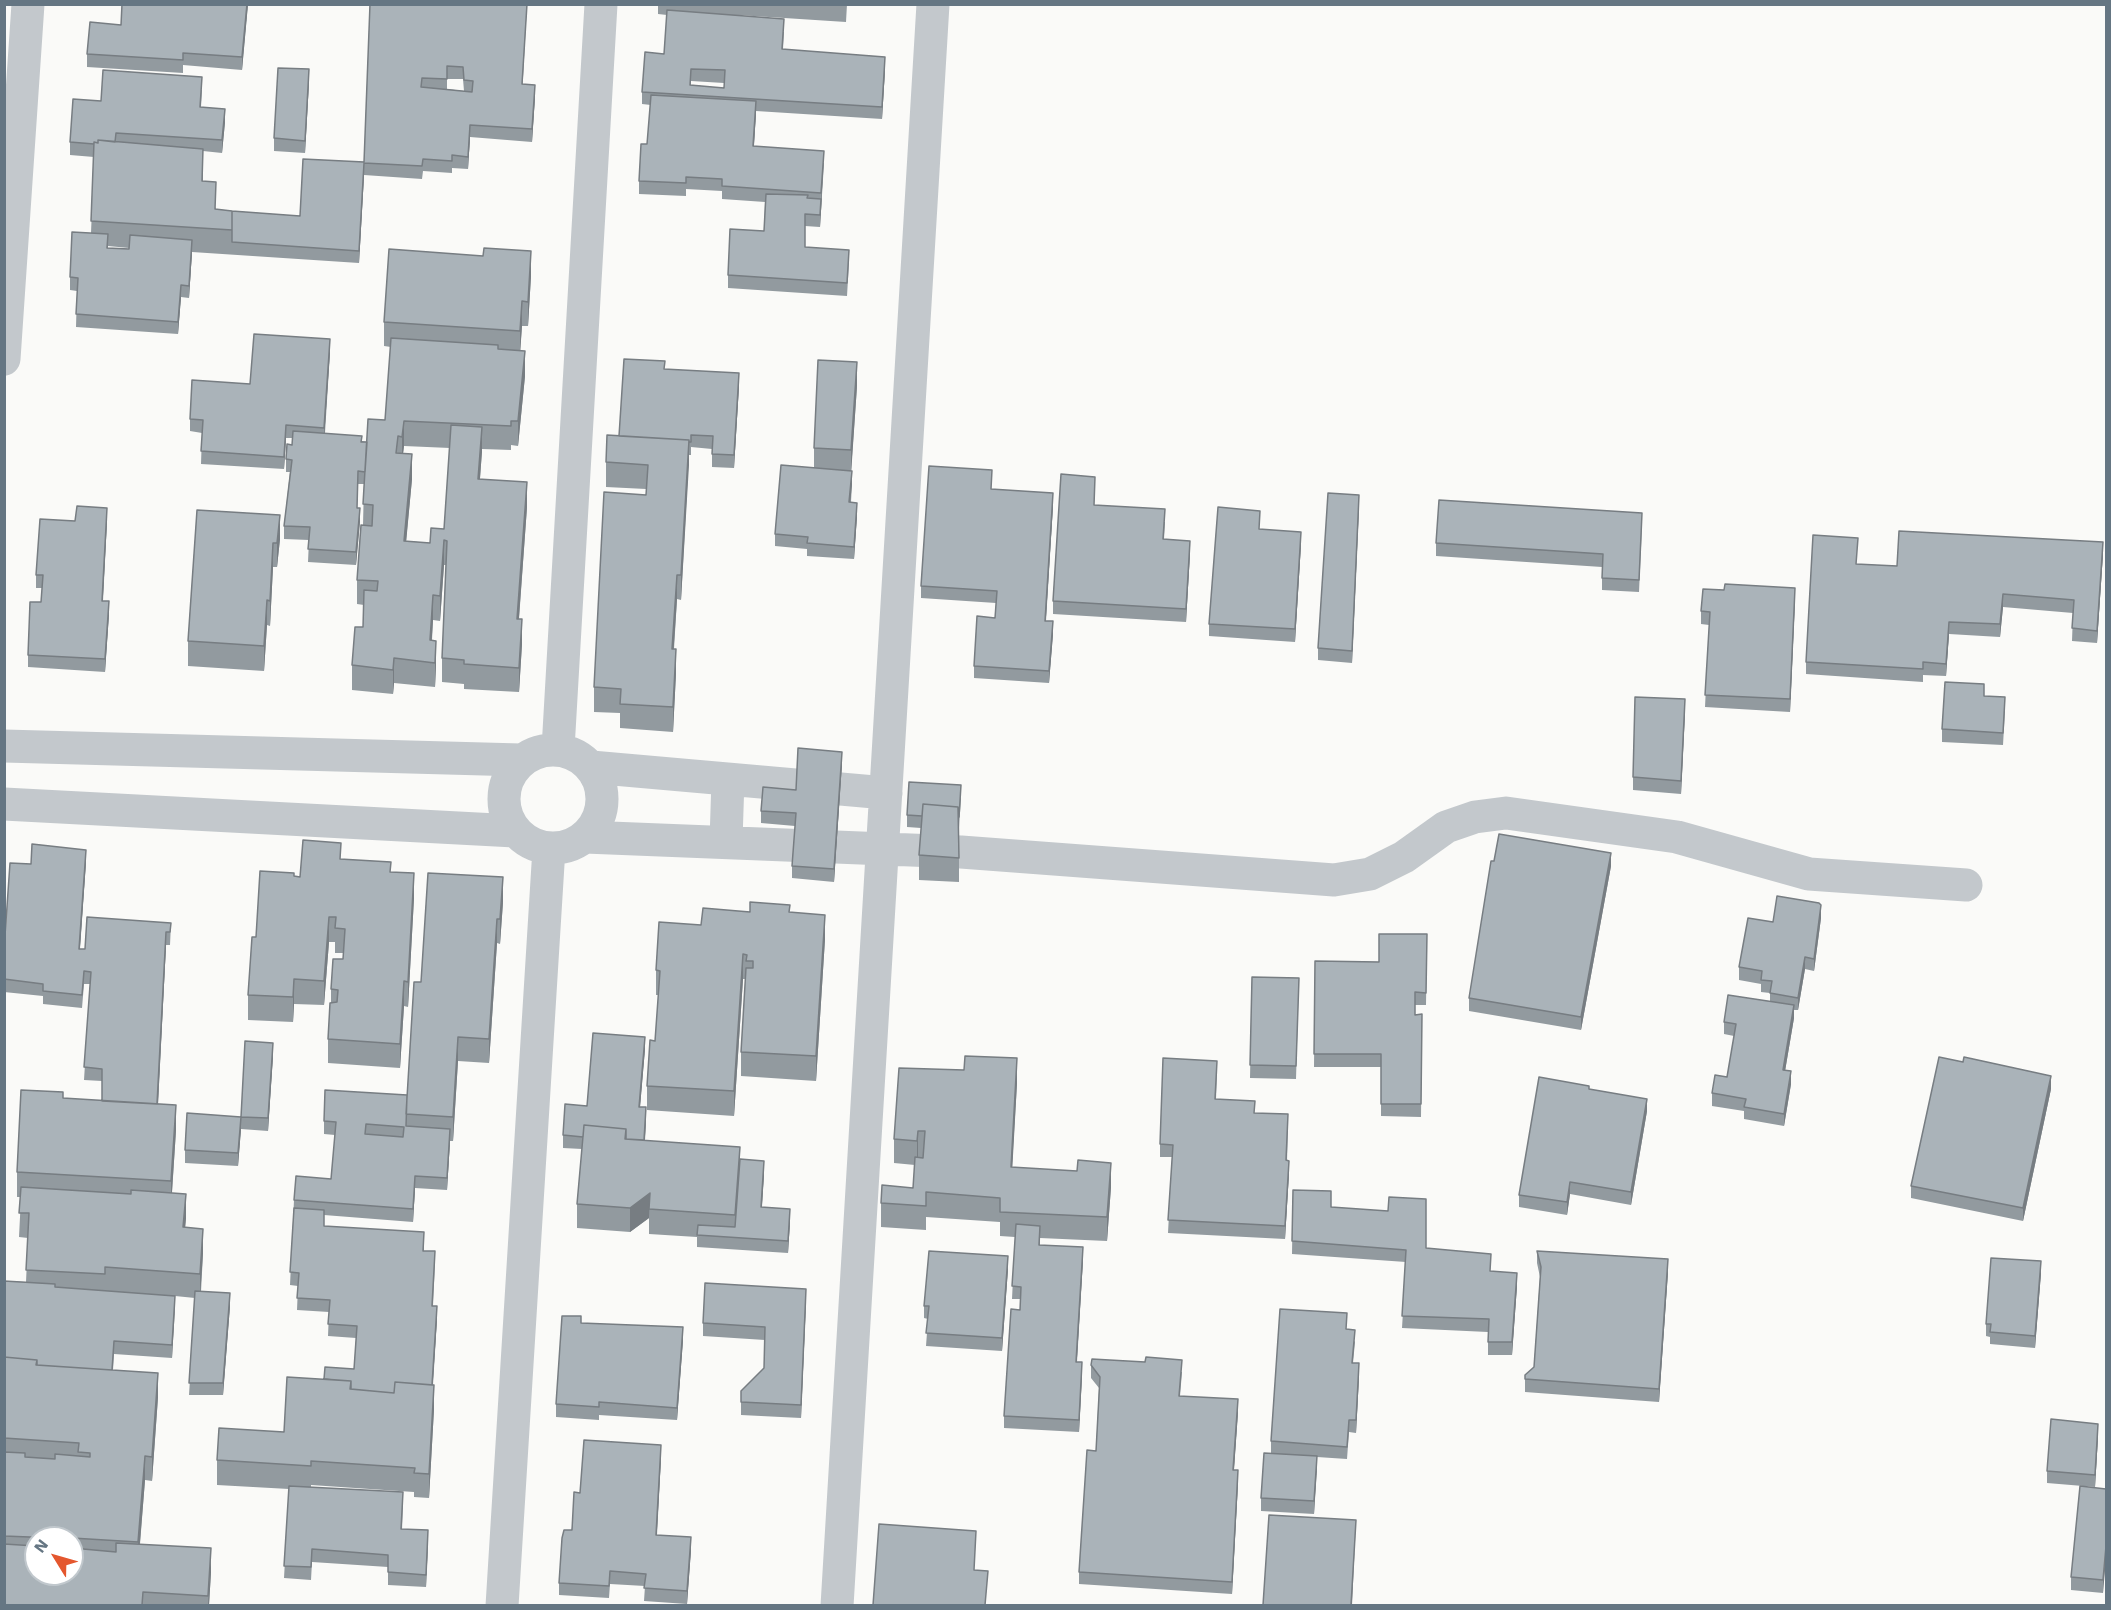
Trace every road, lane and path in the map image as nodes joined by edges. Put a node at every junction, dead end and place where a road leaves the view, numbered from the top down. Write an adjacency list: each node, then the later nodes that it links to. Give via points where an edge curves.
1 (28, 4): 4 (street)
2 (602, 4): 6 (street)
3 (933, 4): 10 (street)
4 (4, 359)
5 (4, 746): 7 (street)
6 (558, 749): 7 (street, via 538,751); 8 (street, via 576,754)
7 (521, 760): 12 (street, via 509,776 504,795 506,814)
8 (591, 767): 9 (street); 13 (street, via 600,784 602,803 597,822)
9 (728, 779): 10 (street); 14 (street)
10 (886, 793): 16 (street)
11 (4, 804): 12 (street)
12 (514, 831): 15 (street, via 530,843)
13 (585, 837): 14 (street); 15 (street, via 568,846)
14 (726, 842): 16 (street)
15 (549, 848): 18 (street)
16 (882, 849): 17 (street, via 1334,880 1370,874 1404,857 1446,827 1475,817 1506,813 1677,837 1809,874); 19 (street)
17 (1966, 885)
18 (502, 1605)
19 (837, 1605)

